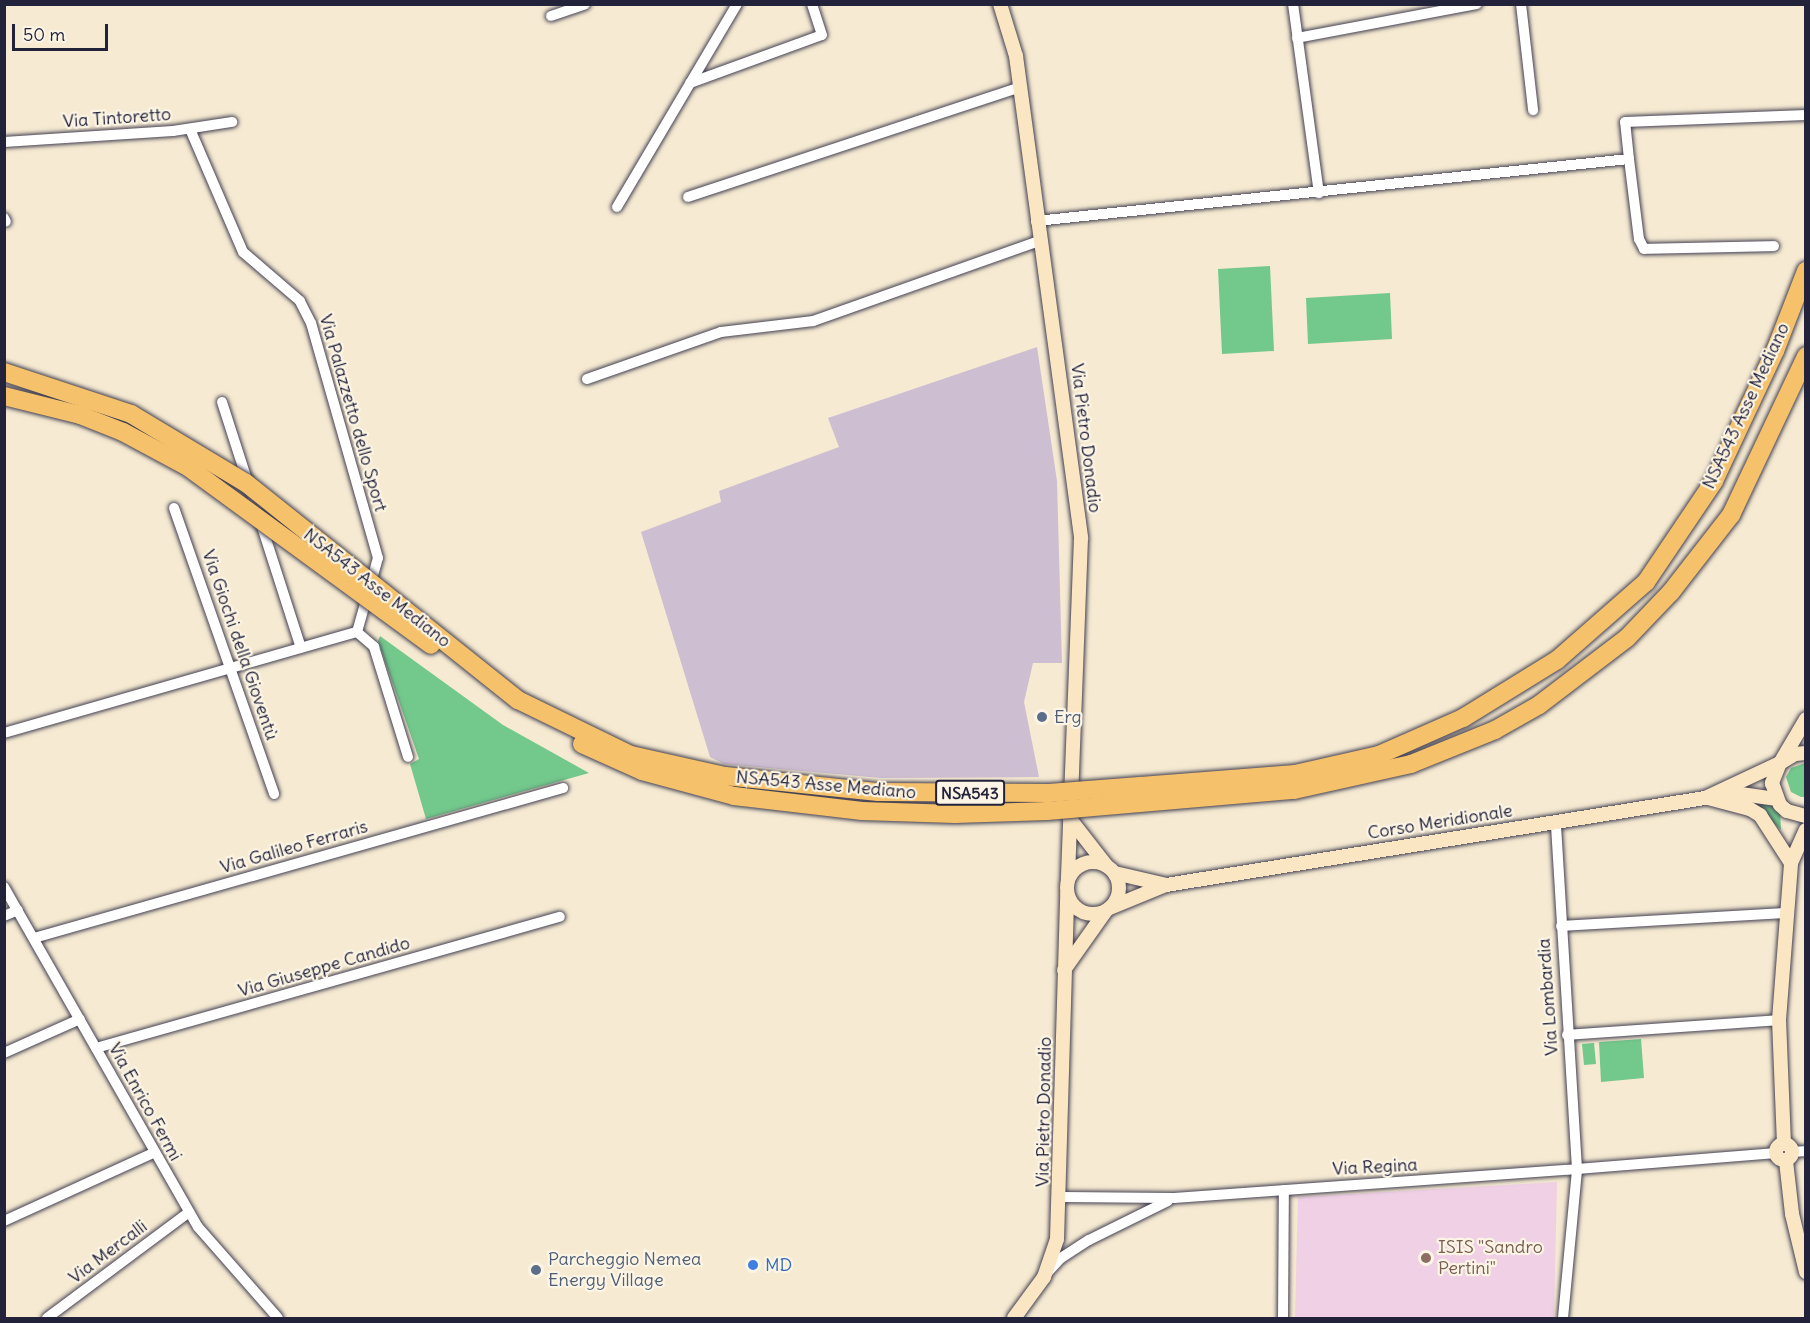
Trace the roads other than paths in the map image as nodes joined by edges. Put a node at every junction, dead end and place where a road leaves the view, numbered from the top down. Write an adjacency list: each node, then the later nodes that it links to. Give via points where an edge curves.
1 (585, 4): 8 (street)
2 (736, 4): 10 (street)
3 (812, 4): 10 (street, via 822,35)
4 (1000, 4): 11 (main road, Via Pietro Donadio, via 1016,56)
5 (1293, 4): 9 (street)
6 (1477, 4): 9 (street)
7 (1521, 4): 12 (street)
8 (551, 16)
9 (1297, 38): 18 (street)
10 (690, 83): 20 (street)
11 (1020, 87): 19 (street); 21 (main road, Via Pietro Donadio)
12 (1533, 110)
13 (1806, 115): 17 (street, via 1625,122)
14 (232, 122): 15 (street, Via Tintoretto)
15 (190, 129): 16 (street, Via Tintoretto); 31 (street, Via Palazzetto dello Sport, via 243,252 300,301 311,322 378,558)
16 (4, 142)
17 (1629, 159): 18 (street); 23 (street, via 1644,249)
18 (1319, 194): 21 (street)
19 (688, 197)
20 (617, 207)
21 (1036, 221): 22 (main road, Via Pietro Donadio)
22 (1039, 241): 27 (street, via 813,321 721,332); 45 (main road, Via Pietro Donadio, via 1064,395 1081,538)
23 (1774, 246)
24 (1806, 271): 26 (highway, NSA543 Asse Mediano / NSA543, bridge, via 1714,481 1646,582 1557,660 1463,718 1379,755 1295,774 1049,793 878,792 725,776 631,755 518,700 246,483 131,414)
25 (1806, 356): 28 (highway, NSA543 Asse Mediano / NSA543, bridge, via 1731,515 1671,592 1627,638 1582,675 1495,730 1411,764 1294,790 1047,812 966,814 862,811 734,796 606,757 516,707 188,467 123,432)
26 (4, 372)
27 (587, 379)
28 (4, 396)
29 (222, 402): 32 (street)
30 (174, 508): 33 (street, Via Giochi della Gioventù)
31 (357, 632): 32 (street); 37 (street, via 374,647)
32 (301, 648): 33 (street)
33 (233, 668): 35 (street); 41 (street, Via Giochi della Gioventù)
34 (1806, 719): 38 (main road)
35 (4, 733)
36 (1806, 753): 38 (main road)
37 (408, 757)
38 (1780, 763): 40 (main road, Corso Meridionale); 43 (main road, via 1772,783)
39 (563, 788): 59 (street, Via Galileo Ferraris)
40 (1719, 792): 42 (main road, Corso Meridionale); 43 (main road)
41 (274, 794)
42 (1706, 798): 46 (main road, Corso Meridionale); 48 (main road, via 1760,815)
43 (1776, 799): 44 (main road, via 1787,812)
44 (1806, 816)
45 (1070, 819): 49 (main road); 52 (main road, Via Pietro Donadio)
46 (1556, 822): 50 (main road, Corso Meridionale); 58 (street, Via Lombardia)
47 (1806, 830): 48 (main road)
48 (1791, 863): 55 (main road)
49 (1110, 869): 50 (main road); 52 (main road, via 1083,864); 53 (main road, via 1119,890)
50 (1166, 885): 53 (main road)
51 (4, 887): 54 (street, Via Enrico Fermi)
52 (1067, 888): 53 (main road, via 1082,912); 60 (main road, Via Pietro Donadio)
53 (1108, 909): 60 (main road)
54 (18, 910): 56 (street); 59 (street, Via Enrico Fermi)
55 (1789, 913): 58 (street); 62 (main road)
56 (4, 916)
57 (560, 917): 64 (street, Via Giuseppe Candido)
58 (1561, 926): 63 (street, Via Lombardia)
59 (34, 938): 61 (street, Via Enrico Fermi)
60 (1064, 970): 70 (main road, Via Pietro Donadio)
61 (80, 1019): 64 (street, Via Enrico Fermi); 65 (street)
62 (1779, 1020): 63 (street); 66 (main road)
63 (1567, 1035): 68 (street, Via Lombardia)
64 (96, 1048): 67 (street, Via Enrico Fermi)
65 (4, 1053)
66 (1789, 1152): 68 (street); 74 (main road, via 1792,1214)
67 (153, 1153): 72 (street, Via Enrico Fermi); 73 (street)
68 (1577, 1169): 69 (street, Via Regina); 80 (street, Via Lombardia)
69 (1284, 1190): 71 (street, Via Regina); 79 (street)
70 (1061, 1197): 71 (street, Via Regina); 75 (main road, Via Pietro Donadio, via 1057,1239)
71 (1174, 1198): 75 (street, Via Regina, via 1089,1240 1061,1258)
72 (189, 1212): 76 (street, Via Mercalli); 77 (street, Via Enrico Fermi)
73 (4, 1221)
74 (1806, 1272)
75 (1044, 1277): 78 (main road, Via Pietro Donadio)
76 (48, 1318)
77 (278, 1318)
78 (1014, 1318)
79 (1283, 1318)
80 (1563, 1318)

